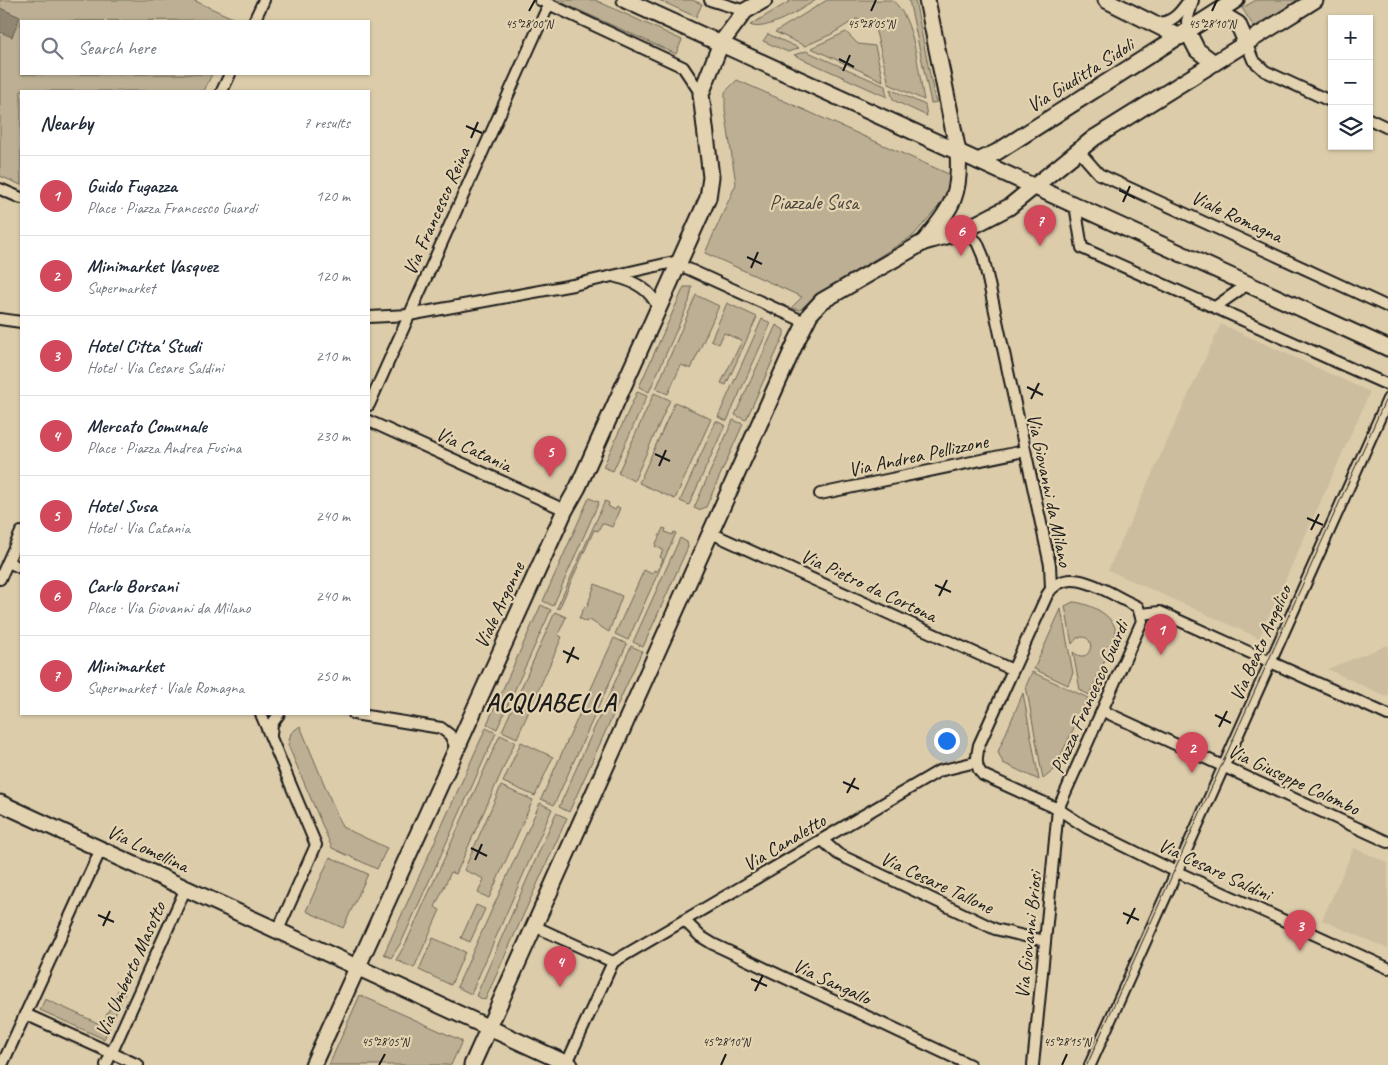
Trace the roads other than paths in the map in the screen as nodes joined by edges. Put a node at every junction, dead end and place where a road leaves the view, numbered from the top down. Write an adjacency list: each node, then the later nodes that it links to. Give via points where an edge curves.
1 (264, 0): 13 (street)
2 (625, 0): 17 (street)
3 (710, 0): 11 (street)
4 (764, 0): 11 (street)
5 (926, 0): 26 (street)
6 (1106, 0): 14 (street)
7 (1191, 0): 14 (street, Via Giuditta Sidoli, via 1171,20); 15 (street)
8 (1236, 0): 12 (street, Via Giuditta Sidoli)
9 (1315, 0): 16 (street)
10 (544, 2): 21 (street, via 683,67); 40 (street, Via Francesco Reina)
11 (745, 11): 17 (street)
12 (1218, 12): 15 (street, Via Giuditta Sidoli); 16 (street, via 1238,24)
13 (254, 20)
14 (1153, 23): 15 (street, Via Giuditta Sidoli)
15 (1184, 34): 18 (street); 27 (street, Via Giuditta Sidoli)
16 (1246, 42): 18 (street); 22 (street, via 1258,66)
17 (721, 43): 21 (street); 26 (street)
18 (1214, 63): 25 (street)
19 (230, 75): 20 (street)
20 (222, 90)
21 (701, 94): 34 (street, via 711,185)
22 (1328, 100)
23 (1373, 122): 24 (street)
24 (1388, 128)
25 (1078, 150): 28 (street); 39 (street, Viale Romagna, via 1099,174)
26 (958, 152): 27 (street); 33 (street, via 959,181 953,203)
27 (978, 161): 28 (street)
28 (1035, 186): 31 (street); 32 (street, via 1009,207)
29 (0, 189): 30 (street)
30 (20, 198)
31 (1075, 205): 36 (street); 38 (street, via 1082,248)
32 (964, 231): 33 (street); 50 (street, Via Giovanni da Milano, via 977,242 982,256)
33 (924, 242): 44 (street, via 822,301)
34 (678, 261): 35 (street); 37 (street, Viale Argonne); 44 (street, via 684,267)
35 (612, 276): 37 (street, via 642,288 654,298); 40 (street)
36 (1248, 284): 38 (street); 45 (street)
37 (657, 306): 52 (street, Viale Argonne)
38 (1214, 307): 46 (street)
39 (1388, 307)
40 (409, 315): 41 (street); 48 (street, Via Francesco Reina)
41 (370, 317)
42 (0, 319): 43 (street)
43 (20, 322)
44 (805, 322): 53 (street)
45 (1388, 348)
46 (1388, 385)
47 (1388, 399): 60 (street, Via Beato Angelico)
48 (370, 403)
49 (370, 421): 52 (street, Via Catania)
50 (1024, 451): 51 (street, Via Andrea Pellizzone); 58 (street, Via Giovanni da Milano, via 1050,564)
51 (820, 494)
52 (565, 510): 68 (street, Viale Argonne)
53 (711, 533): 61 (street, Via Pietro da Cortona); 79 (street)
54 (20, 534): 55 (street)
55 (8, 562): 56 (street); 57 (street)
56 (20, 568)
57 (0, 579)
58 (1051, 588): 59 (street, Piazza Francesco Guardi, via 1064,579 1080,580 1132,604); 61 (street)
59 (1141, 614): 60 (street, via 1160,612); 62 (street, Piazza Francesco Guardi, via 1141,628)
60 (1271, 661): 66 (street); 70 (street, Via Beato Angelico)
61 (1013, 670): 69 (street, via 979,745)
62 (1103, 711): 70 (street, Via Giuseppe Colombo); 72 (street, Piazza Francesco Guardi)
63 (261, 715): 67 (street)
64 (278, 715): 67 (street, via 272,724)
65 (360, 715): 68 (street, via 441,728 450,735)
66 (1388, 715)
67 (271, 738): 80 (street, via 316,845)
68 (456, 748): 83 (street, Viale Argonne)
69 (976, 762): 72 (street, via 983,775); 73 (street, Via Canaletto, via 939,772)
70 (1224, 766): 74 (street, Via Giuseppe Colombo); 76 (street, Via Beato Angelico)
71 (0, 803): 75 (street, Via Lomellina)
72 (1058, 809): 76 (street, Via Cesare Saldini, via 1086,828); 81 (street, Via Giovanni Briosi)
73 (822, 840): 78 (street, Via Canaletto); 81 (street, Via Cesare Tallone, via 838,854 995,929)
74 (1388, 842)
75 (101, 849): 77 (street, Via Lomellina); 85 (street)
76 (1177, 872): 84 (street, Via Cesare Saldini); 96 (street, Via Beato Angelico)
77 (186, 888): 80 (street, Via Lomellina); 87 (street, Via Umberto Masotto)
78 (685, 920): 82 (street, Via Canaletto); 94 (street, Via Sangallo, via 700,936 721,948)
79 (534, 926): 82 (street); 86 (street)
80 (278, 930): 83 (street, Via Lomellina)
81 (1045, 941): 95 (street, Via Giovanni Briosi)
82 (613, 962): 89 (street)
83 (358, 966): 86 (street); 92 (street, Viale Argonne)
84 (1388, 968)
85 (25, 1014): 87 (street); 88 (street)
86 (488, 1028): 89 (street); 93 (street)
87 (111, 1053): 90 (street, Via Umberto Masotto); 91 (street)
88 (2, 1062)
89 (569, 1064)
90 (106, 1065)
91 (138, 1065)
92 (313, 1065)
93 (472, 1065)
94 (970, 1065)
95 (1033, 1065)
96 (1090, 1065)

